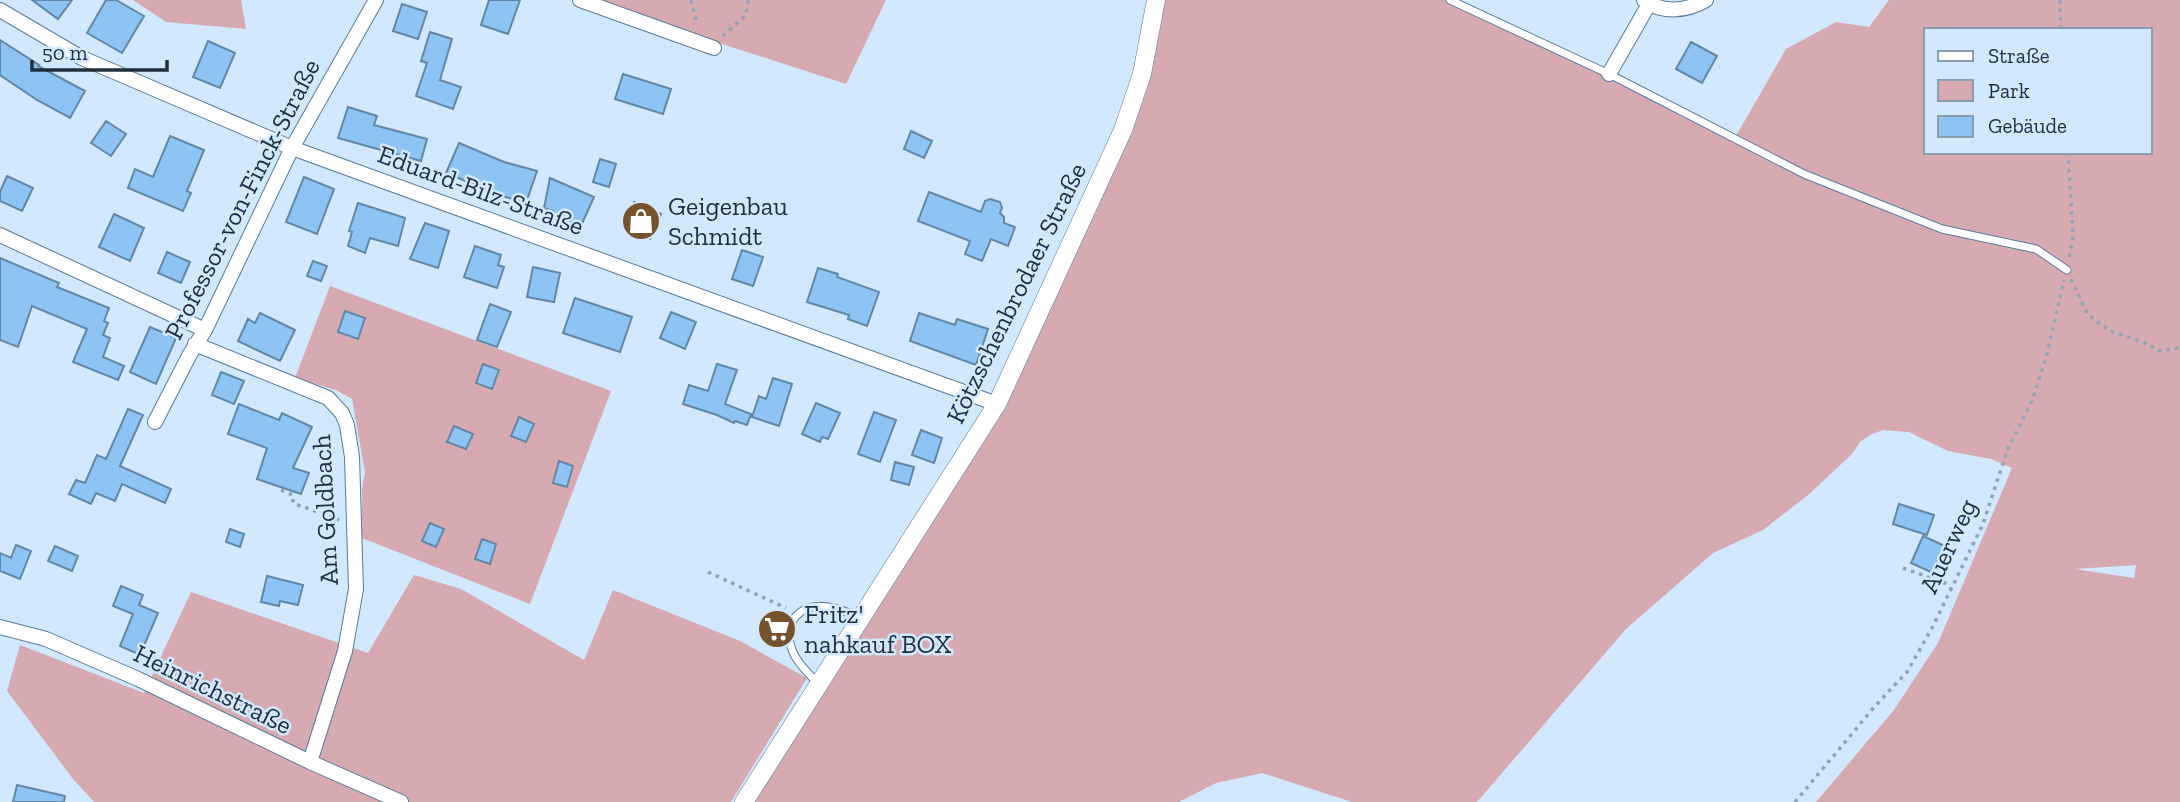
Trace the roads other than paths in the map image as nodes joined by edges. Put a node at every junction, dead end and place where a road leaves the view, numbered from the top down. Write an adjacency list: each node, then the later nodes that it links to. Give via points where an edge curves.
1 (376, 0): 10 (street, Professor-von-Finck-Straße)
2 (580, 0): 8 (street)
3 (1156, 0): 15 (street, Kötzschenbrodaer Straße, via 1142,74 1123,130)
4 (1450, 0): 9 (lane)
5 (1706, 0): 6 (street, via 1687,9 1668,10)
6 (1646, 2): 9 (street)
7 (0, 10): 10 (street, Eduard-Bilz-Straße, via 82,58)
8 (714, 48)
9 (1609, 74): 12 (lane, via 1804,174 1942,229 2036,249)
10 (292, 148): 13 (street, Professor-von-Finck-Straße); 15 (street, Eduard-Bilz-Straße)
11 (0, 235): 13 (street)
12 (2067, 270)
13 (205, 330): 14 (street, Professor-von-Finck-Straße)
14 (195, 345): 16 (street, Professor-von-Finck-Straße); 20 (street, Am Goldbach, via 319,394 342,413 350,438 356,589 345,651)
15 (997, 404): 17 (street, Kötzschenbrodaer Straße)
16 (155, 422)
17 (861, 619): 19 (street, Kötzschenbrodaer Straße); 19 (lane, via 836,608 815,606 798,613 787,629 789,648)
18 (0, 627): 20 (street, Heinrichstraße, via 46,639 138,679)
19 (819, 685): 22 (street, Kötzschenbrodaer Straße)
20 (310, 762): 21 (street, Heinrichstraße)
21 (401, 802)
22 (744, 802)

